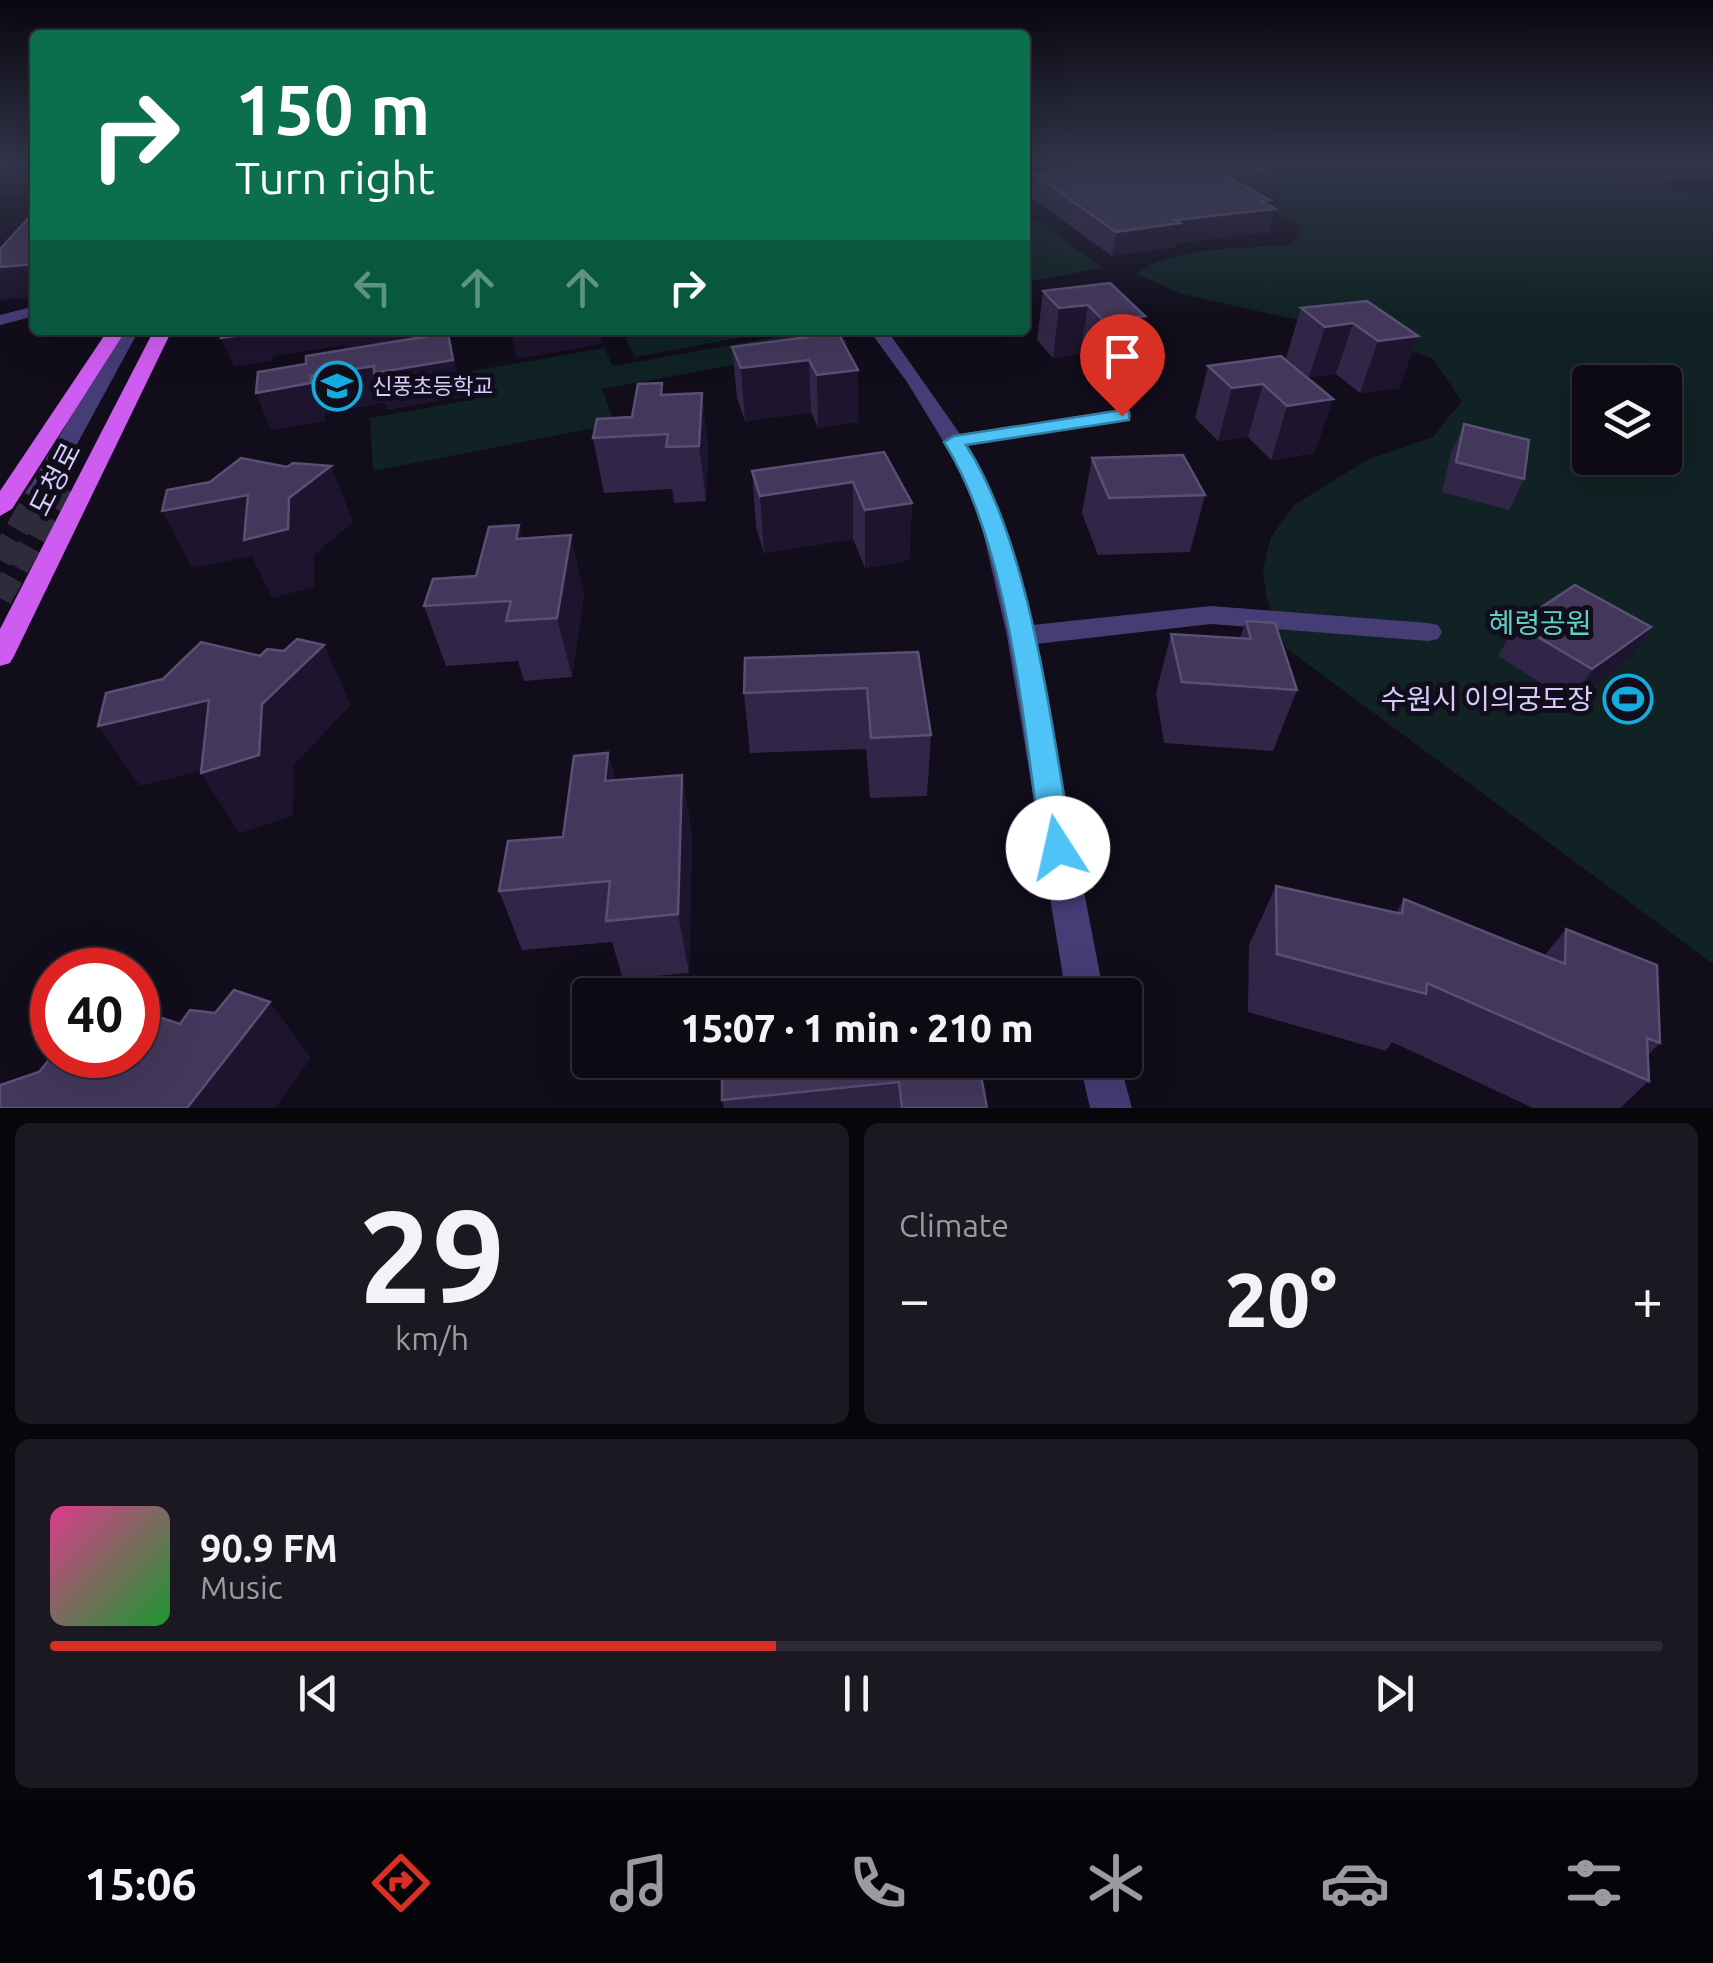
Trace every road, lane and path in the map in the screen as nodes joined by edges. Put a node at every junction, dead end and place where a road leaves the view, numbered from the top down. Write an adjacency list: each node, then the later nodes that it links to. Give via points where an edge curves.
1 (30, 316): 2 (street)
2 (0, 320)
3 (114, 335): 12 (main road, 도청로)
4 (127, 335): 11 (street)
5 (143, 335): 10 (street)
6 (160, 335): 15 (main road, 도청로)
7 (882, 335): 9 (street)
8 (1122, 416): 9 (street)
9 (954, 442): 14 (street, via 991,520)
10 (62, 486)
11 (40, 492)
12 (0, 509)
13 (1428, 632): 14 (street, via 1211,615)
14 (1021, 636): 16 (street)
15 (0, 656)
16 (1082, 978)
17 (1104, 1078): 18 (street)
18 (1112, 1108)

